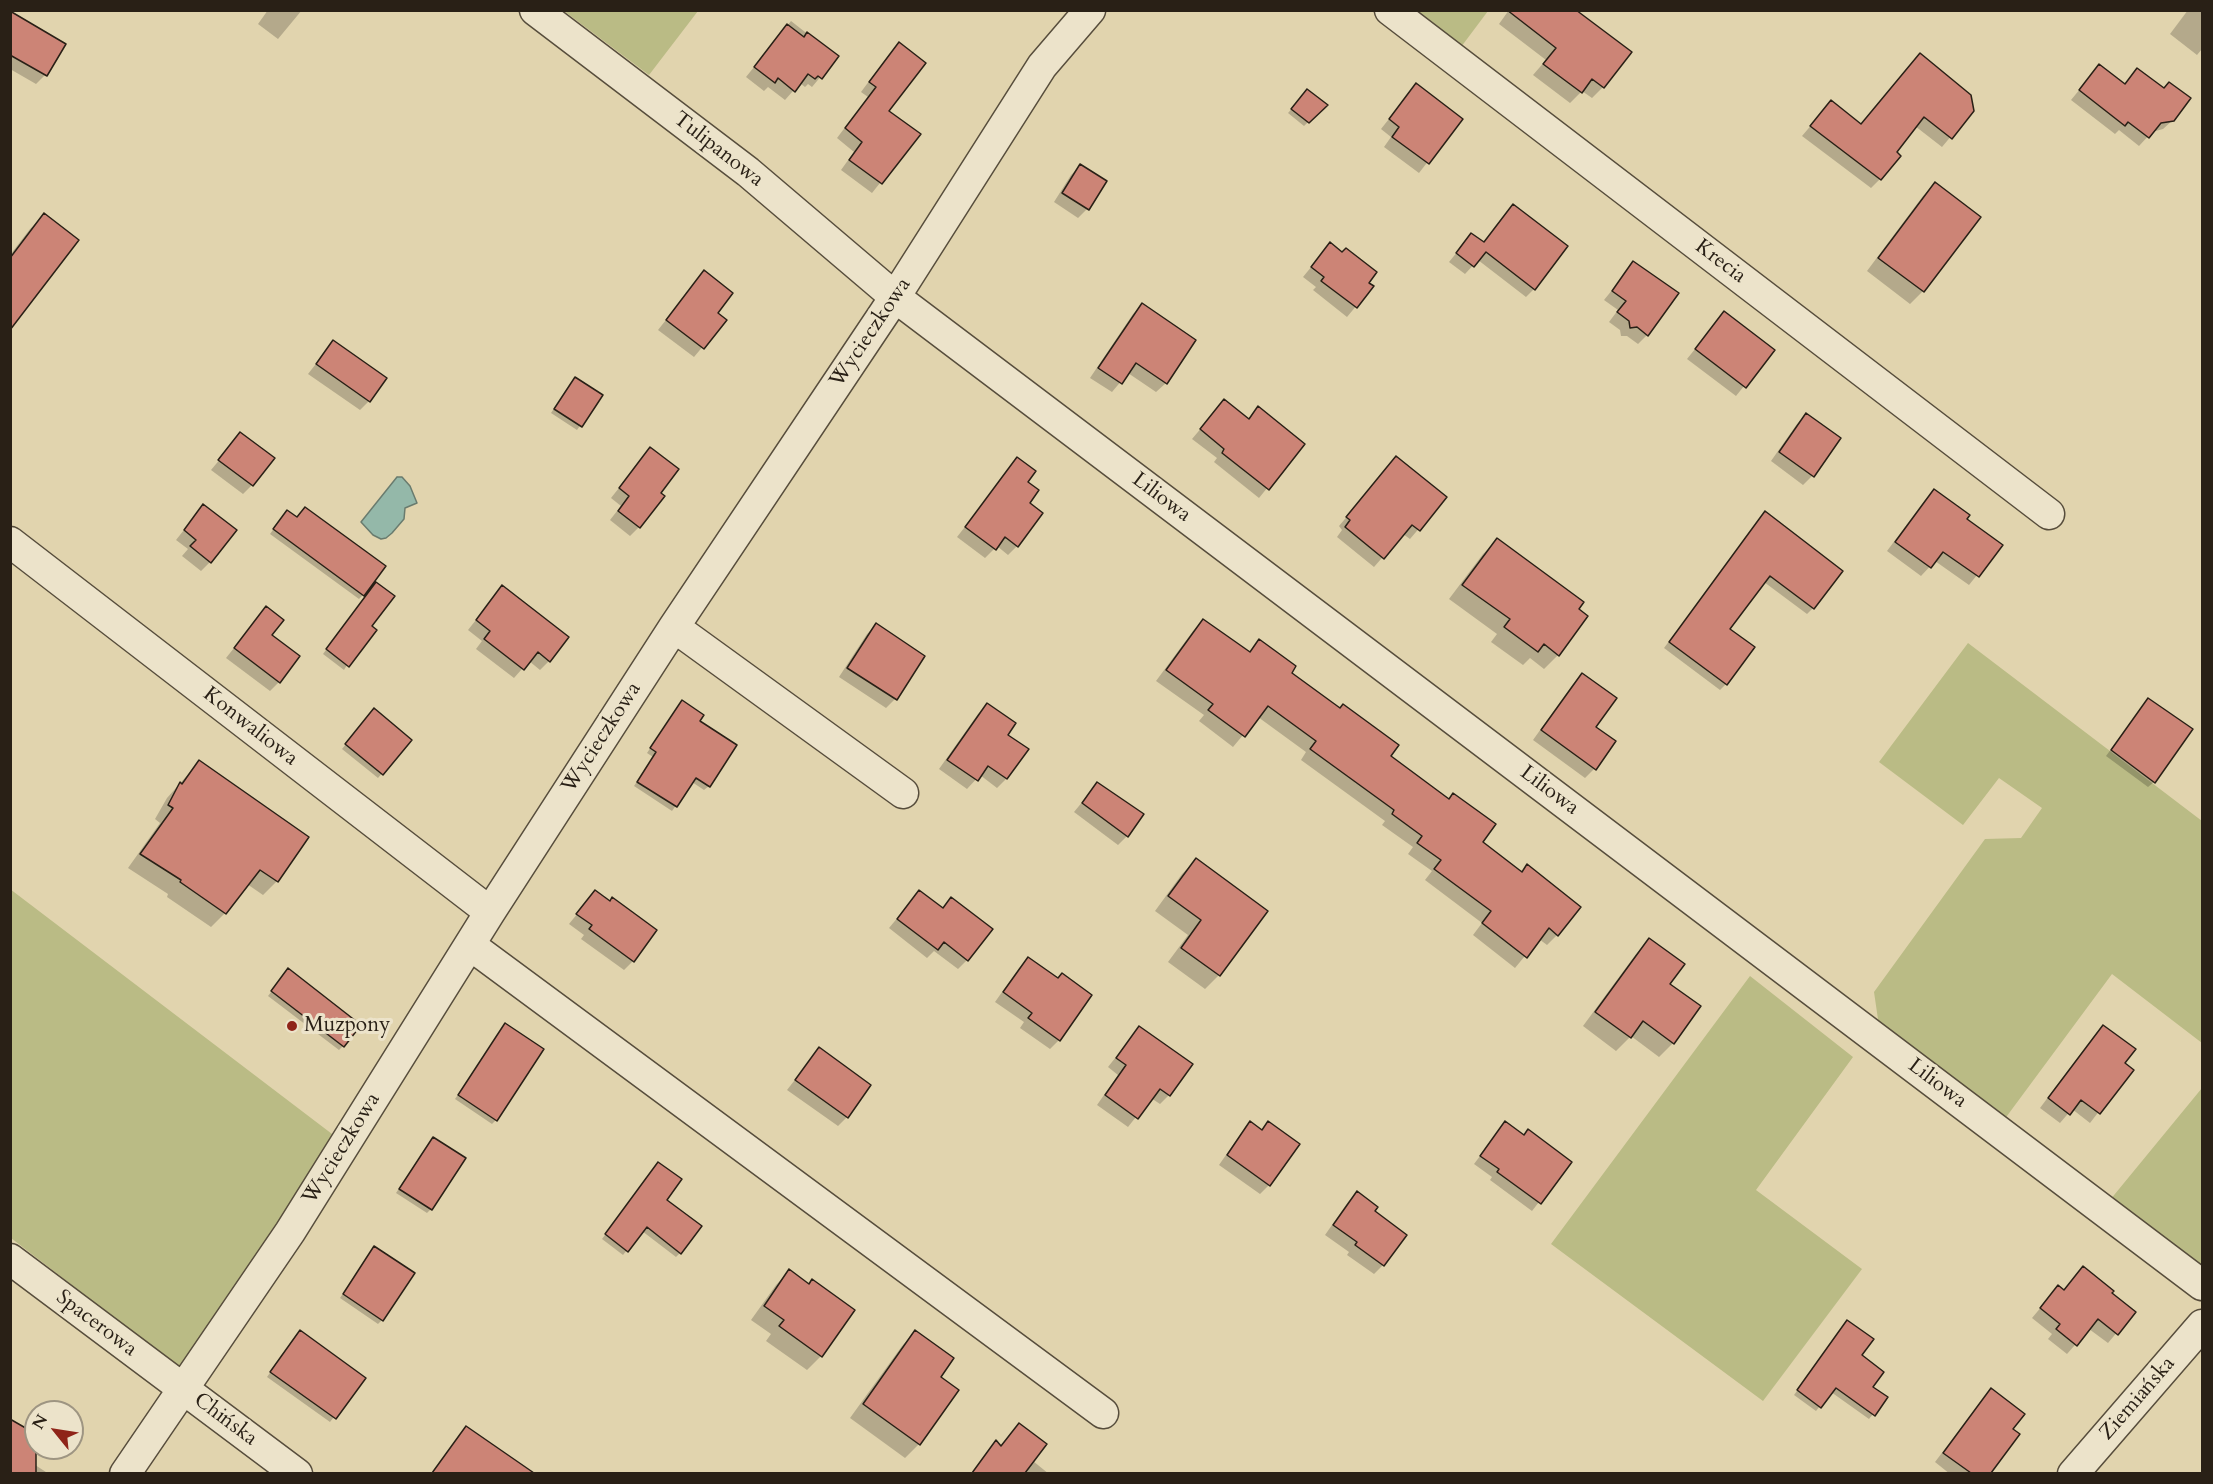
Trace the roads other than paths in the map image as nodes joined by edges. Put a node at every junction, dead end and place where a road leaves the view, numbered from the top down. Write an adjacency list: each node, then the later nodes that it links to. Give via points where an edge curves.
1 (535, 10): 4 (street, Tulipanowa, via 748,172)
2 (1090, 10): 4 (street, Wycieczkowa, via 1042,66)
3 (1390, 10): 5 (street, Krecia)
4 (895, 297): 7 (street, Wycieczkowa); 12 (street, Liliowa)
5 (2049, 514)
6 (10, 542): 9 (street, Konwaliowa)
7 (674, 627): 8 (street); 9 (street, Wycieczkowa)
8 (903, 793)
9 (490, 912): 10 (street, Wycieczkowa)
10 (470, 945): 14 (street, Wycieczkowa, via 290,1232); 15 (street)
11 (10, 1259): 14 (street, Spacerowa)
12 (2202, 1285)
13 (2202, 1325): 18 (street, Ziemiańska)
14 (182, 1388): 16 (street, Wycieczkowa); 17 (street, Chińska)
15 (1103, 1413)
16 (125, 1473)
17 (297, 1473)
18 (2073, 1473)

